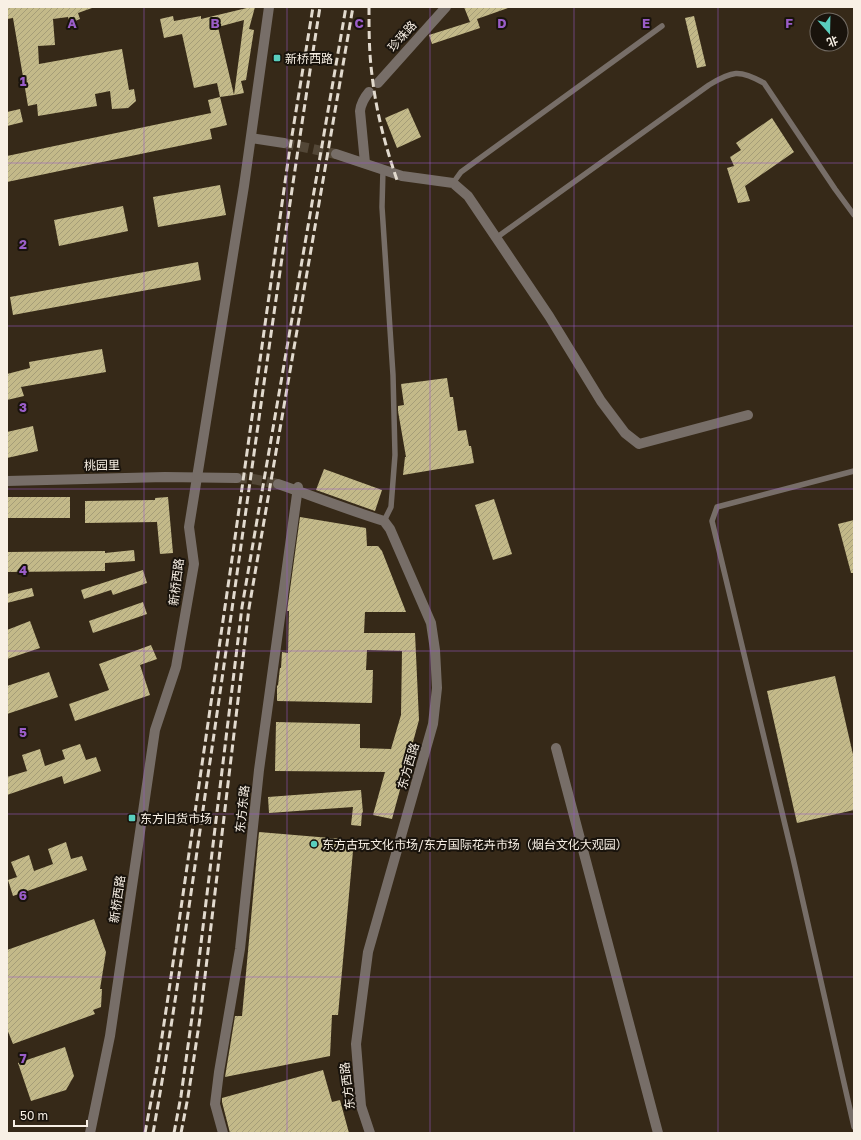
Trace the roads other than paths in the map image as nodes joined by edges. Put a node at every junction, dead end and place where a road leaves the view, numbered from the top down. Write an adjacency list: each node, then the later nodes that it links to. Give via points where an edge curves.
1 (269, 7): 6 (street, 新桥西路)
2 (446, 7): 4 (street, 珍珠路)
3 (662, 26): 11 (lane, via 461,172)
4 (378, 83)
5 (369, 92): 9 (street, via 360,111)
6 (251, 138): 7 (street); 16 (street, 新桥西路)
7 (284, 143)
8 (336, 154): 9 (street)
9 (365, 163): 10 (street)
10 (383, 169): 11 (street, via 412,178); 21 (lane, via 382,206 393,375 395,455 390,508)
11 (453, 183): 13 (street, via 468,196)
12 (854, 215): 13 (lane, via 764,83 753,76 739,73 724,76 709,85)
13 (496, 238): 14 (street, via 549,316 601,401 625,433 639,444)
14 (748, 415)
15 (854, 471): 23 (lane, via 717,508 712,521 793,858)
16 (197, 477): 17 (street); 18 (street, 桃园里); 24 (street, 新桥西路, via 189,527 194,564 176,667 155,730 110,1036)
17 (237, 478)
18 (7, 481)
19 (278, 484): 20 (street)
20 (298, 489): 21 (street); 25 (street, 东方东路, via 259,770 240,949 215,1104)
21 (384, 521): 26 (street, 东方西路, via 390,529 431,623 437,688 433,724 368,952 356,1044 361,1106)
22 (556, 748): 27 (street)
23 (854, 1128)
24 (90, 1133)
25 (223, 1133)
26 (370, 1133)
27 (658, 1133)

